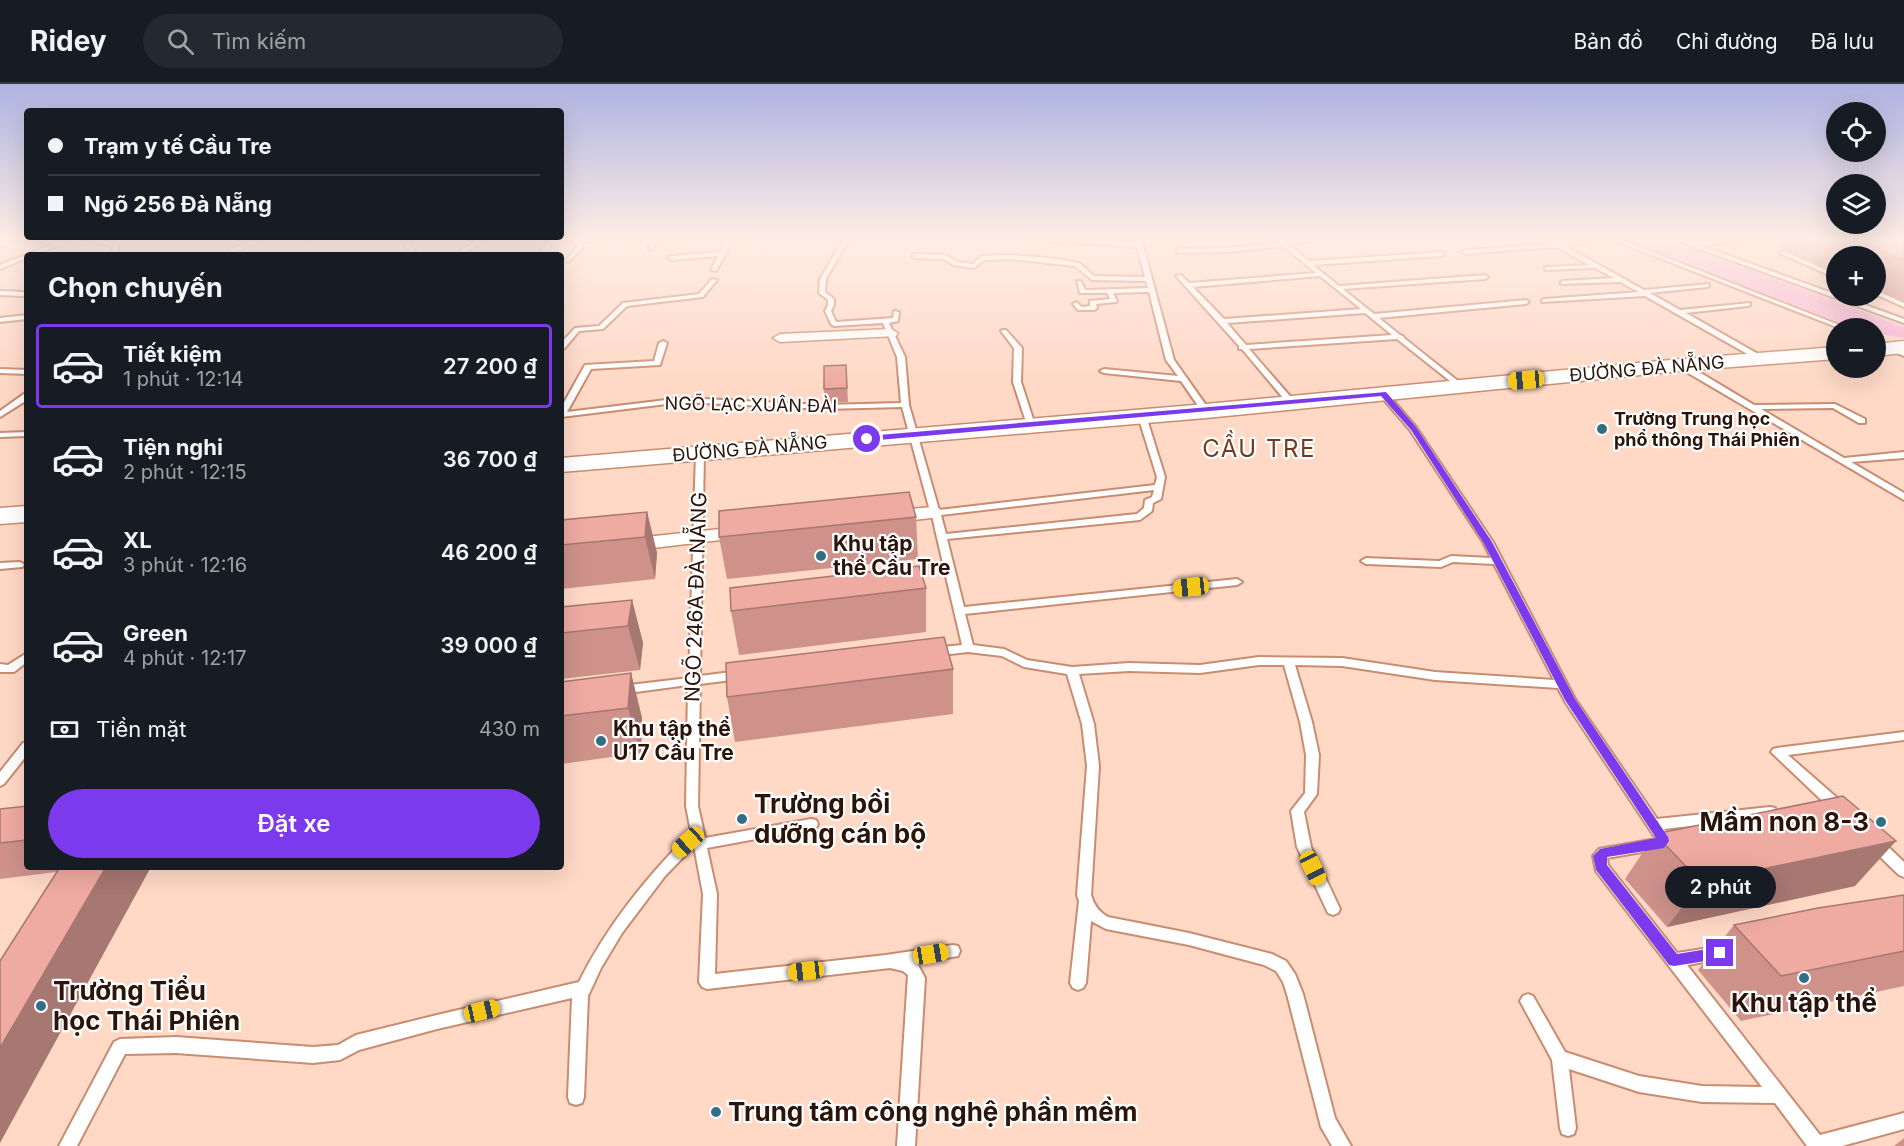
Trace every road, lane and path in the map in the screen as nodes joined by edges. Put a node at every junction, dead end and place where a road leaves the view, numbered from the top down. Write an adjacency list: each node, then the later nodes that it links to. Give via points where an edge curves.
1 (708, 288): 35 (lane, via 701,296 625,304 601,328 577,329)
2 (822, 288): 30 (lane, via 822,293 831,299 828,311 834,324)
3 (1081, 288): 12 (lane, via 1082,292)
4 (1190, 288): 27 (lane)
5 (1341, 288): 6 (lane); 24 (lane)
6 (1347, 288)
7 (1634, 288): 14 (lane)
8 (1687, 288): 14 (lane)
9 (1739, 288): 28 (lane)
10 (1811, 288): 29 (lane)
11 (1152, 290): 12 (lane); 43 (lane, via 1170,360)
12 (1109, 291): 19 (lane, via 1114,301 1092,302 1094,308 1080,309)
13 (0, 293): 15 (lane)
14 (1644, 293): 17 (lane); 23 (lane)
15 (23, 294)
16 (1886, 297): 21 (lane)
17 (1544, 301)
18 (1526, 302): 24 (lane)
19 (1076, 304)
20 (1748, 304): 23 (lane)
21 (1904, 305)
22 (896, 312): 30 (lane, via 896,320)
23 (1679, 312): 38 (lane)
24 (1371, 313): 27 (lane); 32 (lane)
25 (24, 317): 26 (lane)
26 (0, 320)
27 (1222, 321): 36 (lane)
28 (1826, 321)
29 (1904, 321)
30 (888, 327): 33 (street); 48 (lane, via 901,357)
31 (1004, 331): 56 (lane, via 1018,348 1017,382)
32 (1401, 337): 36 (lane); 44 (lane)
33 (780, 338)
34 (663, 343): 50 (lane, via 657,363 588,367)
35 (564, 344)
36 (1242, 346): 47 (lane)
37 (1826, 354): 38 (main road, ĐƯỜNG ĐÀ NẴNG)
38 (1761, 358): 39 (main road, ĐƯỜNG ĐÀ NẴNG)
39 (1681, 365): 44 (main road, ĐƯỜNG ĐÀ NẴNG); 49 (lane)
40 (1104, 370): 43 (lane)
41 (0, 371): 42 (lane)
42 (24, 372)
43 (1183, 379): 51 (lane)
44 (1460, 387): 45 (main road, ĐƯỜNG ĐÀ NẴNG)
45 (1383, 394): 47 (main road, ĐƯỜNG ĐÀ NẴNG); 73 (lane, via 1413,429)
46 (24, 398): 52 (lane)
47 (1292, 403): 51 (main road, ĐƯỜNG ĐÀ NẴNG)
48 (905, 405): 53 (lane, NGÕ LẠC XUÂN ĐÀI, via 683,400); 59 (lane)
49 (1754, 407): 55 (lane, via 1835,406); 62 (lane)
50 (564, 410)
51 (1206, 411): 54 (main road, ĐƯỜNG ĐÀ NẴNG)
52 (0, 415)
53 (564, 415)
54 (1142, 416): 56 (main road, ĐƯỜNG ĐÀ NẴNG); 64 (lane, via 1161,477)
55 (1862, 421)
56 (1031, 425): 59 (main road, ĐƯỜNG ĐÀ NẴNG)
57 (24, 434): 58 (lane)
58 (0, 435)
59 (915, 435): 60 (main road, ĐƯỜNG ĐÀ NẴNG); 66 (lane)
60 (700, 453): 63 (main road, ĐƯỜNG ĐÀ NẴNG); 69 (lane, NGÕ 246A ĐÀ NẴNG)
61 (1904, 455): 62 (lane)
62 (1845, 460): 65 (lane)
63 (564, 465)
64 (1160, 487): 66 (lane); 70 (lane, via 1156,499 1148,502 1149,509 1140,517)
65 (1904, 496)
66 (933, 513): 67 (street); 70 (lane)
67 (863, 520)
68 (770, 530): 69 (street)
69 (699, 537): 71 (street); 85 (lane, NGÕ 246A ĐÀ NẴNG)
70 (942, 537): 77 (lane)
71 (607, 546)
72 (1366, 561): 73 (lane)
73 (1498, 561): 86 (lane)
74 (19, 565): 75 (lane)
75 (0, 566)
76 (1237, 582): 77 (lane)
77 (959, 611): 78 (lane)
78 (968, 648): 79 (lane); 83 (lane)
79 (922, 653)
80 (24, 659): 82 (lane)
81 (1288, 661): 83 (lane, via 1200,669 1129,667); 86 (lane, via 1342,662 1435,676); 101 (lane, via 1313,757 1311,794 1297,811 1298,820 1304,847)
82 (4, 670)
83 (1072, 671): 100 (lane, via 1088,724 1093,766)
84 (751, 674): 85 (lane)
85 (693, 681): 87 (lane); 98 (lane, NGÕ 246A ĐÀ NẴNG, via 692,806)
86 (1562, 684): 96 (lane)
87 (605, 692)
88 (1904, 736): 91 (lane, via 1777,752)
89 (24, 750): 90 (lane)
90 (0, 781)
91 (1835, 804): 92 (lane); 94 (lane)
92 (1813, 807)
93 (1779, 811): 96 (lane)
94 (1852, 821)
95 (811, 824): 98 (lane)
96 (1654, 825): 104 (lane, via 1663,841 1660,844 1604,853 1599,860)
97 (1870, 837): 99 (lane)
98 (699, 839): 105 (lane, NGÕ 246A ĐÀ NẴNG, via 710,894 707,982); 107 (lane, via 660,872 617,929)
99 (1904, 871)
100 (1085, 902): 106 (lane); 117 (lane, via 1097,919 1106,923 1189,939 1281,966 1295,994 1327,1121)
101 (1333, 909)
102 (953, 951): 105 (lane)
103 (1732, 952): 104 (lane)
104 (1674, 960): 110 (lane)
105 (886, 962): 116 (lane, via 908,965 917,978)
106 (1078, 983)
107 (584, 988): 111 (lane, via 580,996); 115 (lane, via 436,1022 356,1043 340,1052 312,1054 176,1045 120,1047)
108 (1528, 1001): 109 (lane)
109 (1560, 1058): 110 (lane, via 1639,1084 1702,1094); 113 (lane)
110 (1778, 1095): 114 (lane)
111 (576, 1097)
112 (1904, 1121): 114 (lane)
113 (1568, 1128)
114 (1817, 1145)
115 (68, 1146)
116 (906, 1146)
117 (1342, 1146)

